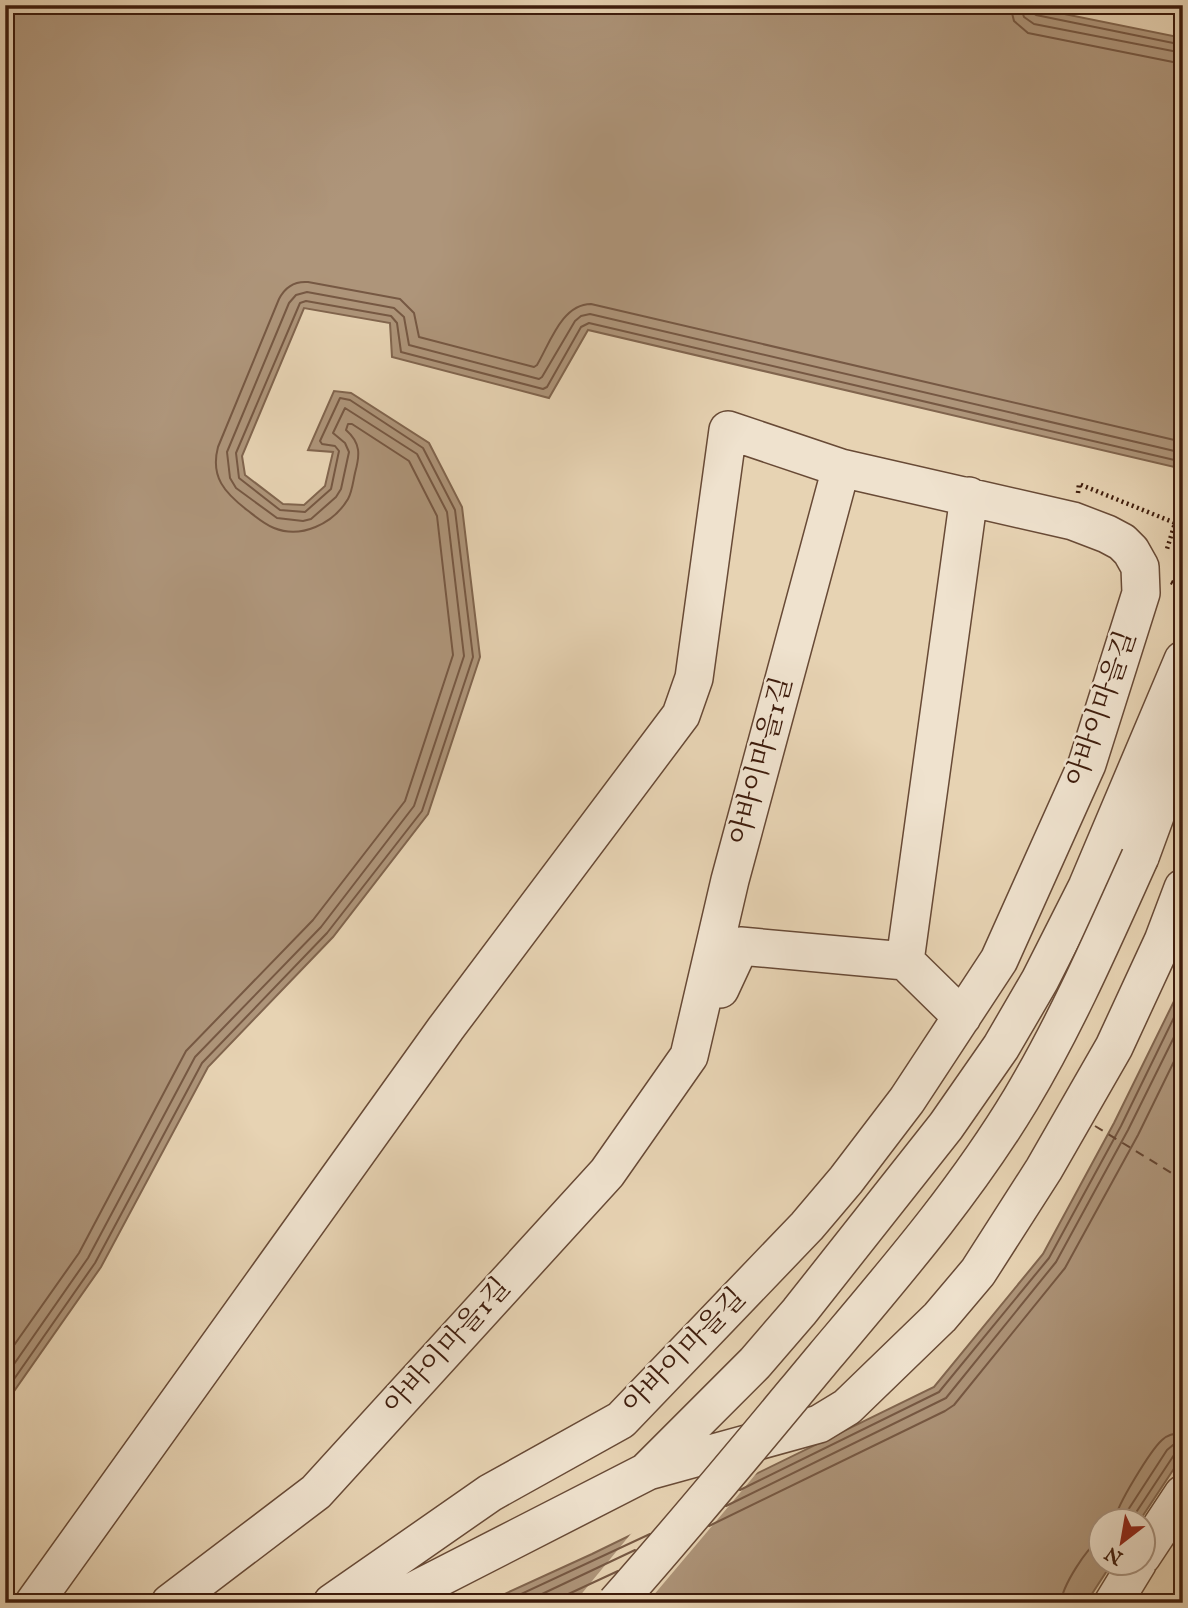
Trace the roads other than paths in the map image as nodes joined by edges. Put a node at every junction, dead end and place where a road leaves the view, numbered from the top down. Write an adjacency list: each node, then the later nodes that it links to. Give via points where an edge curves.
1 (841, 468): 2 (street, 아바이마을길); 8 (street, 아바이마을1길, via 730,880); 13 (street, 아바이마을길, via 728,430 694,678 681,715 446,1028)
2 (969, 496): 6 (street); 7 (street, 아바이마을길, via 1073,521 1122,542 1140,567 1141,593 1087,764 999,960)
3 (1183, 660): 9 (street, via 1087,887 1001,1047 946,1126 799,1312)
4 (1183, 740): 17 (street, bridge, via 1140,857 1057,1035 973,1173 868,1306)
5 (1183, 888): 9 (street, via 1108,1058 978,1272 940,1317 847,1407 818,1424)
6 (905, 961): 7 (street); 8 (street, 아바이마을1길, via 740,946)
7 (962, 1017): 15 (street, 아바이마을길, via 846,1180 621,1420 490,1493)
8 (689, 1056): 14 (street, 아바이마을1길, via 607,1173 316,1492)
9 (648, 1471): 16 (street)
10 (1183, 1494): 11 (street)
11 (1156, 1536)
12 (1130, 1576): 18 (street)
13 (34, 1603)
14 (170, 1603)
15 (332, 1603)
16 (390, 1603)
17 (616, 1603)
18 (1112, 1603)

